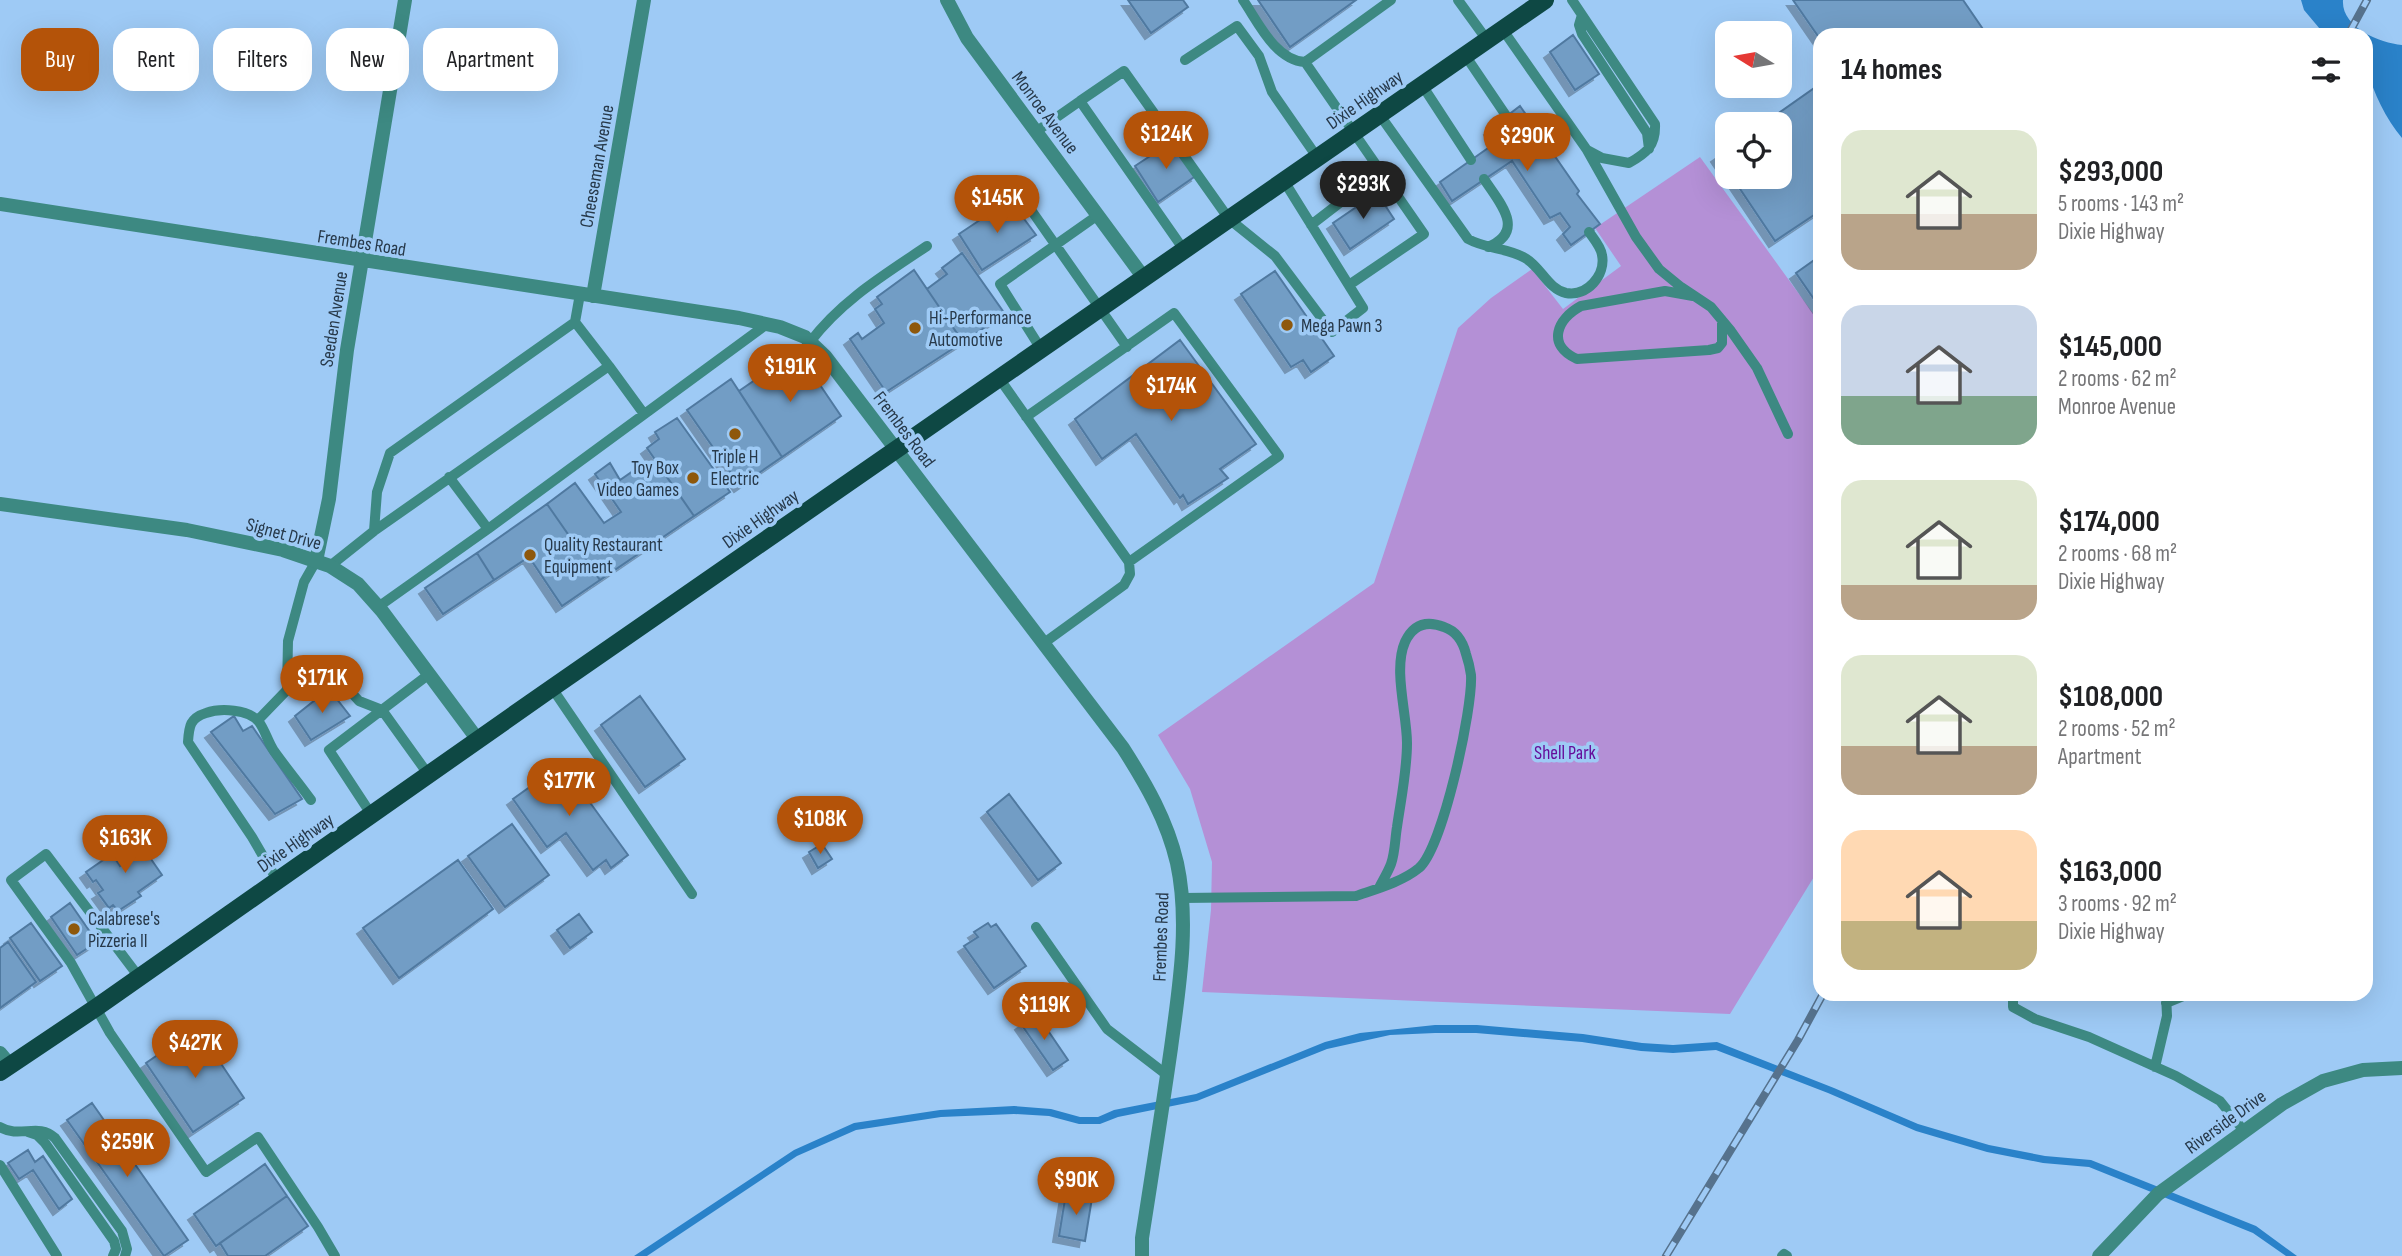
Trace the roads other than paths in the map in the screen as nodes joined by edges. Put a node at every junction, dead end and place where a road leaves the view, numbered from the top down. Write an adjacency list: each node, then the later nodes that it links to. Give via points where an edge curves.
1 (405, 0): 36 (street, Seeden Avenue)
2 (644, 0): 39 (street, Cheeseman Avenue)
3 (947, 0): 18 (street, Monroe Avenue, via 967,38)
4 (1243, 0): 13 (lane, via 1278,50 1296,62)
5 (1391, 0): 13 (lane)
6 (1458, 0): 10 (lane)
7 (1545, 0): 9 (main road, Dixie Highway)
8 (1572, 0): 20 (lane, via 1655,124 1656,136 1649,150 1629,163)
9 (1503, 30): 10 (main road, Dixie Highway); 20 (lane)
10 (1487, 40): 11 (main road, Dixie Highway)
11 (1465, 55): 14 (main road, Dixie Highway); 17 (lane)
12 (1185, 60): 21 (lane, via 1237,26 1259,56 1272,92)
13 (1305, 62): 19 (lane)
14 (1422, 85): 16 (main road, Dixie Highway); 22 (lane)
15 (1080, 101): 18 (lane); 29 (lane, via 1124,71); 35 (lane)
16 (1380, 114): 19 (main road, Dixie Highway); 34 (lane, via 1468,239)
17 (1507, 117)
18 (1037, 131): 28 (street, Monroe Avenue)
19 (1353, 133): 21 (main road, Dixie Highway); 23 (lane)
20 (1587, 150): 40 (lane, via 1659,269)
21 (1317, 158): 25 (main road, Dixie Highway)
22 (1471, 160)
23 (1381, 171): 30 (lane); 38 (lane, via 1424,234)
24 (1484, 179): 34 (lane, via 1507,213 1509,225 1503,239)
25 (1284, 181): 29 (main road, Dixie Highway); 30 (lane)
26 (0, 204): 36 (street, Frembes Road)
27 (1029, 206): 32 (lane)
28 (1098, 215): 32 (lane); 37 (street, Monroe Avenue)
29 (1229, 219): 35 (main road, Dixie Highway); 38 (lane, via 1275,256 1332,332 1363,308)
30 (1311, 225): 38 (lane)
31 (1589, 232): 34 (lane, via 1602,254 1601,271 1591,285 1572,293 1555,288 1523,257)
32 (1055, 245): 41 (lane); 47 (lane, via 1000,284)
33 (927, 246): 45 (lane, via 856,293)
34 (1488, 247)
35 (1184, 250): 37 (main road, Dixie Highway)
36 (362, 261): 39 (street, Frembes Road); 59 (street, Seeden Avenue, via 347,350)
37 (1144, 278): 41 (main road, Dixie Highway)
38 (1349, 285)
39 (587, 295): 43 (lane); 44 (street, Frembes Road)
40 (1693, 296): 42 (lane); 42 (lane, via 1665,291 1581,306 1562,321 1559,345 1577,359 1709,350 1722,343)
41 (1099, 309): 46 (lane); 47 (main road, Dixie Highway)
42 (1722, 320): 52 (lane, via 1757,368)
43 (575, 322): 48 (lane); 57 (lane, via 390,453 377,492)
44 (767, 324): 45 (street, Frembes Road); 50 (lane)
45 (810, 342): 53 (street, Frembes Road)
46 (1127, 347): 51 (lane); 58 (lane, via 1174,313 1279,456)
47 (1041, 349): 49 (main road, Dixie Highway)
48 (609, 366): 50 (lane); 54 (lane)
49 (999, 378): 51 (lane); 53 (main road, Dixie Highway)
50 (644, 414): 56 (lane)
51 (1026, 417): 58 (lane)
52 (1788, 434)
53 (896, 449): 61 (street, Frembes Road); 63 (main road, Dixie Highway)
54 (449, 477): 56 (lane); 57 (lane)
55 (0, 504): 59 (street, Signet Drive, via 187,530 284,550)
56 (488, 529): 60 (lane)
57 (374, 531): 59 (lane)
58 (1129, 562): 61 (lane, via 1125,585)
59 (323, 564): 60 (street, Signet Drive, via 358,584); 64 (lane, via 304,582 288,641)
60 (378, 607): 62 (street, Signet Drive)
61 (1045, 643): 74 (street, Frembes Road, via 1152,794 1176,861)
62 (428, 675): 65 (lane); 67 (street, Signet Drive)
63 (552, 688): 67 (main road, Dixie Highway); 73 (lane)
64 (286, 690): 65 (lane, via 309,670 318,670 341,681 359,701); 66 (lane)
65 (382, 710): 68 (lane); 70 (lane, via 329,750)
66 (258, 720): 69 (lane, via 273,749); 71 (lane, via 243,713 203,713 193,718 188,741)
67 (478, 740): 68 (main road, Dixie Highway)
68 (428, 774): 70 (main road, Dixie Highway)
69 (311, 800)
70 (371, 814): 71 (main road, Dixie Highway)
71 (277, 880): 76 (main road, Dixie Highway)
72 (1379, 888): 72 (lane, via 1420,867 1430,852 1460,756 1471,674 1463,643 1436,624 1423,624 1411,631 1404,645 1405,779 1392,864); 74 (lane, via 1356,896)
73 (692, 894)
74 (1182, 898): 83 (street, Frembes Road, via 1176,1011)
75 (1037, 927): 83 (lane, via 1107,1029)
76 (139, 977): 79 (main road, Dixie Highway); 79 (lane, via 46,854 11,880)
77 (2013, 1001): 81 (lane, via 2013,1007 2035,1019)
78 (2166, 1001): 81 (lane)
79 (97, 1007): 80 (main road, Dixie Highway); 91 (lane, via 206,1172 258,1137)
80 (3, 1063)
81 (2155, 1066): 85 (lane, via 2220,1101)
82 (2402, 1068): 85 (street, Riverside Drive, via 2363,1070 2323,1081)
83 (1167, 1075): 92 (street, Frembes Road)
84 (0, 1127): 86 (lane)
85 (2244, 1131): 93 (street, Riverside Drive, via 2158,1194)
86 (27, 1132): 89 (lane, via 45,1143 114,1241); 90 (lane, via 42,1131 55,1138 121,1231)
87 (0, 1165): 88 (lane)
88 (57, 1256)
89 (113, 1256)
90 (125, 1256)
91 (335, 1256)
92 (1142, 1256)
93 (2099, 1256)

